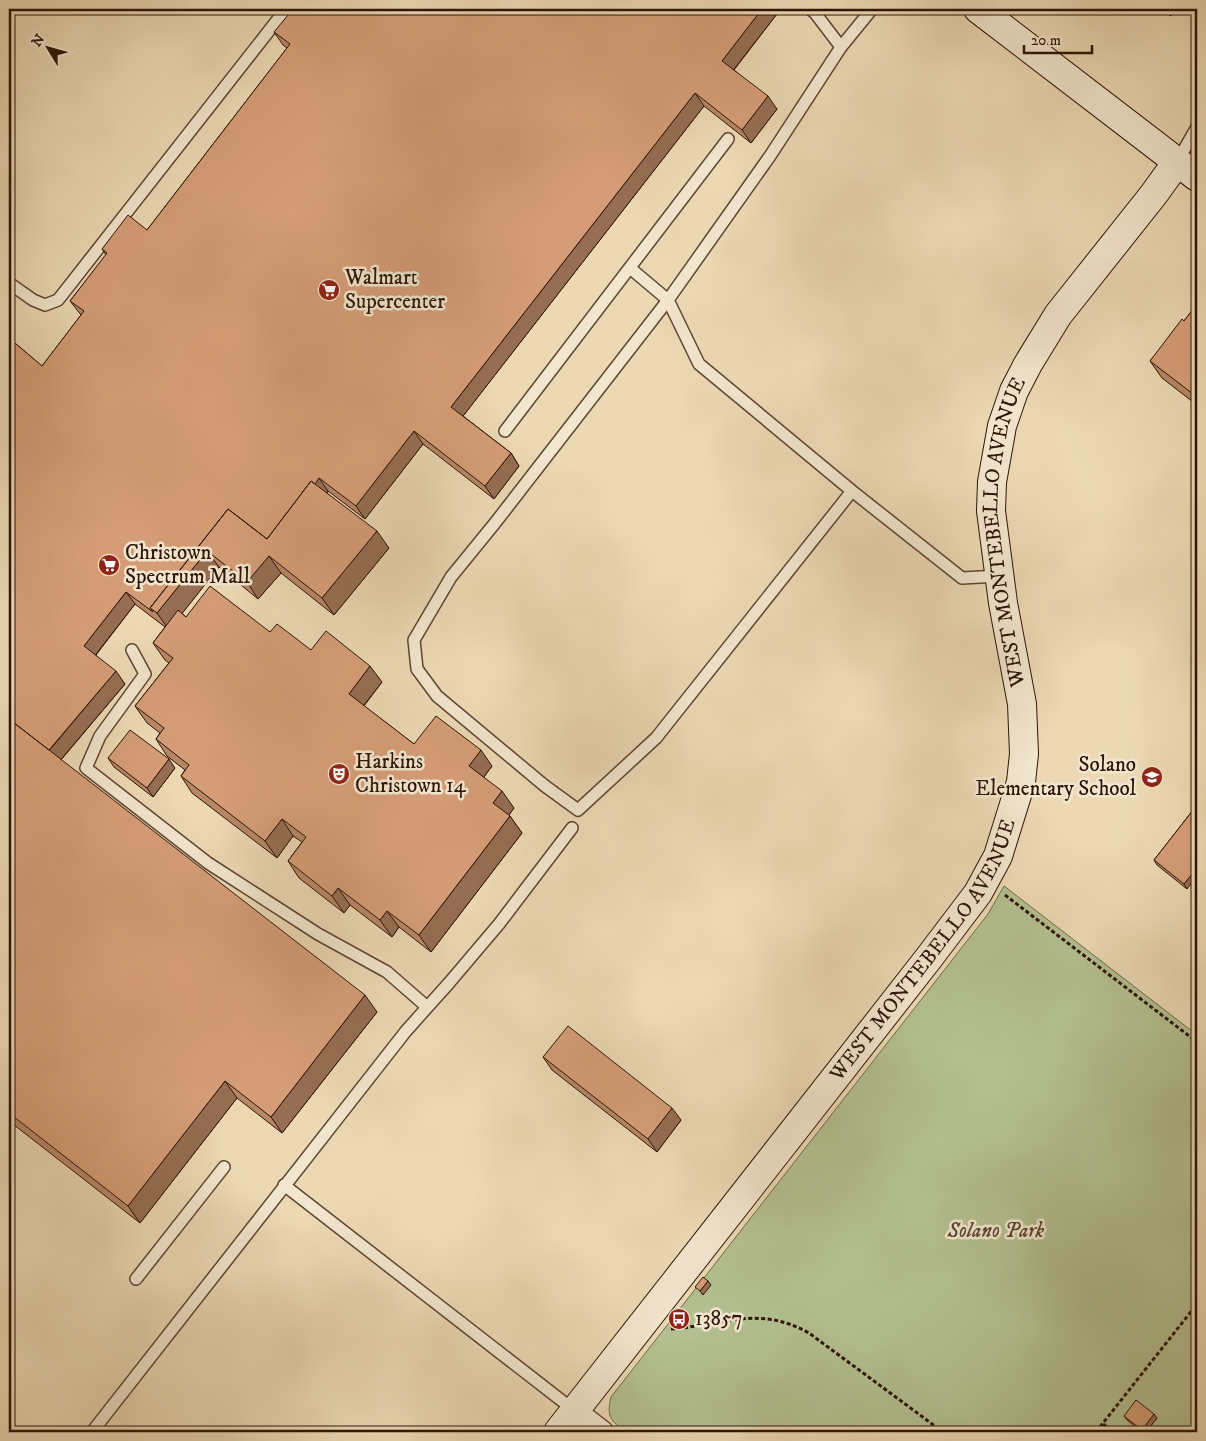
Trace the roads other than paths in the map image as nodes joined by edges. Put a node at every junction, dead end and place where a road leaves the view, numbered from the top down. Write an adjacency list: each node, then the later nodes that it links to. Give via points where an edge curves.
1 (286, 9): 10 (lane, via 58,300 45,305)
2 (810, 9): 5 (lane)
3 (872, 9): 5 (lane)
4 (978, 9): 8 (street)
5 (841, 47): 11 (lane, via 770,156)
6 (1197, 126): 8 (lane)
7 (728, 139): 9 (lane)
8 (1187, 170): 14 (street, WEST MONTEBELLO AVENUE, via 1154,194 1058,315 1014,391 1002,426 992,482 991,511)
9 (630, 268): 11 (lane); 12 (lane)
10 (9, 283)
11 (668, 300): 13 (lane, via 699,364); 13 (lane, via 451,577 414,640 417,669 437,696 578,810 656,738)
12 (505, 431)
13 (852, 491): 14 (lane, via 962,578)
14 (999, 576): 21 (street, WEST MONTEBELLO AVENUE, via 1022,704 1024,754 1021,782 998,856 978,893 928,959)
15 (132, 650): 17 (lane, via 145,674 100,736 86,768 208,863 318,934 387,972)
16 (572, 828): 17 (lane, via 499,924)
17 (426, 1006): 19 (lane)
18 (224, 1167): 20 (lane)
19 (284, 1186): 21 (lane); 22 (lane)
20 (136, 1279)
21 (575, 1411): 23 (street, WEST MONTEBELLO AVENUE); 24 (street)
22 (92, 1432)
23 (558, 1432)
24 (602, 1432)

